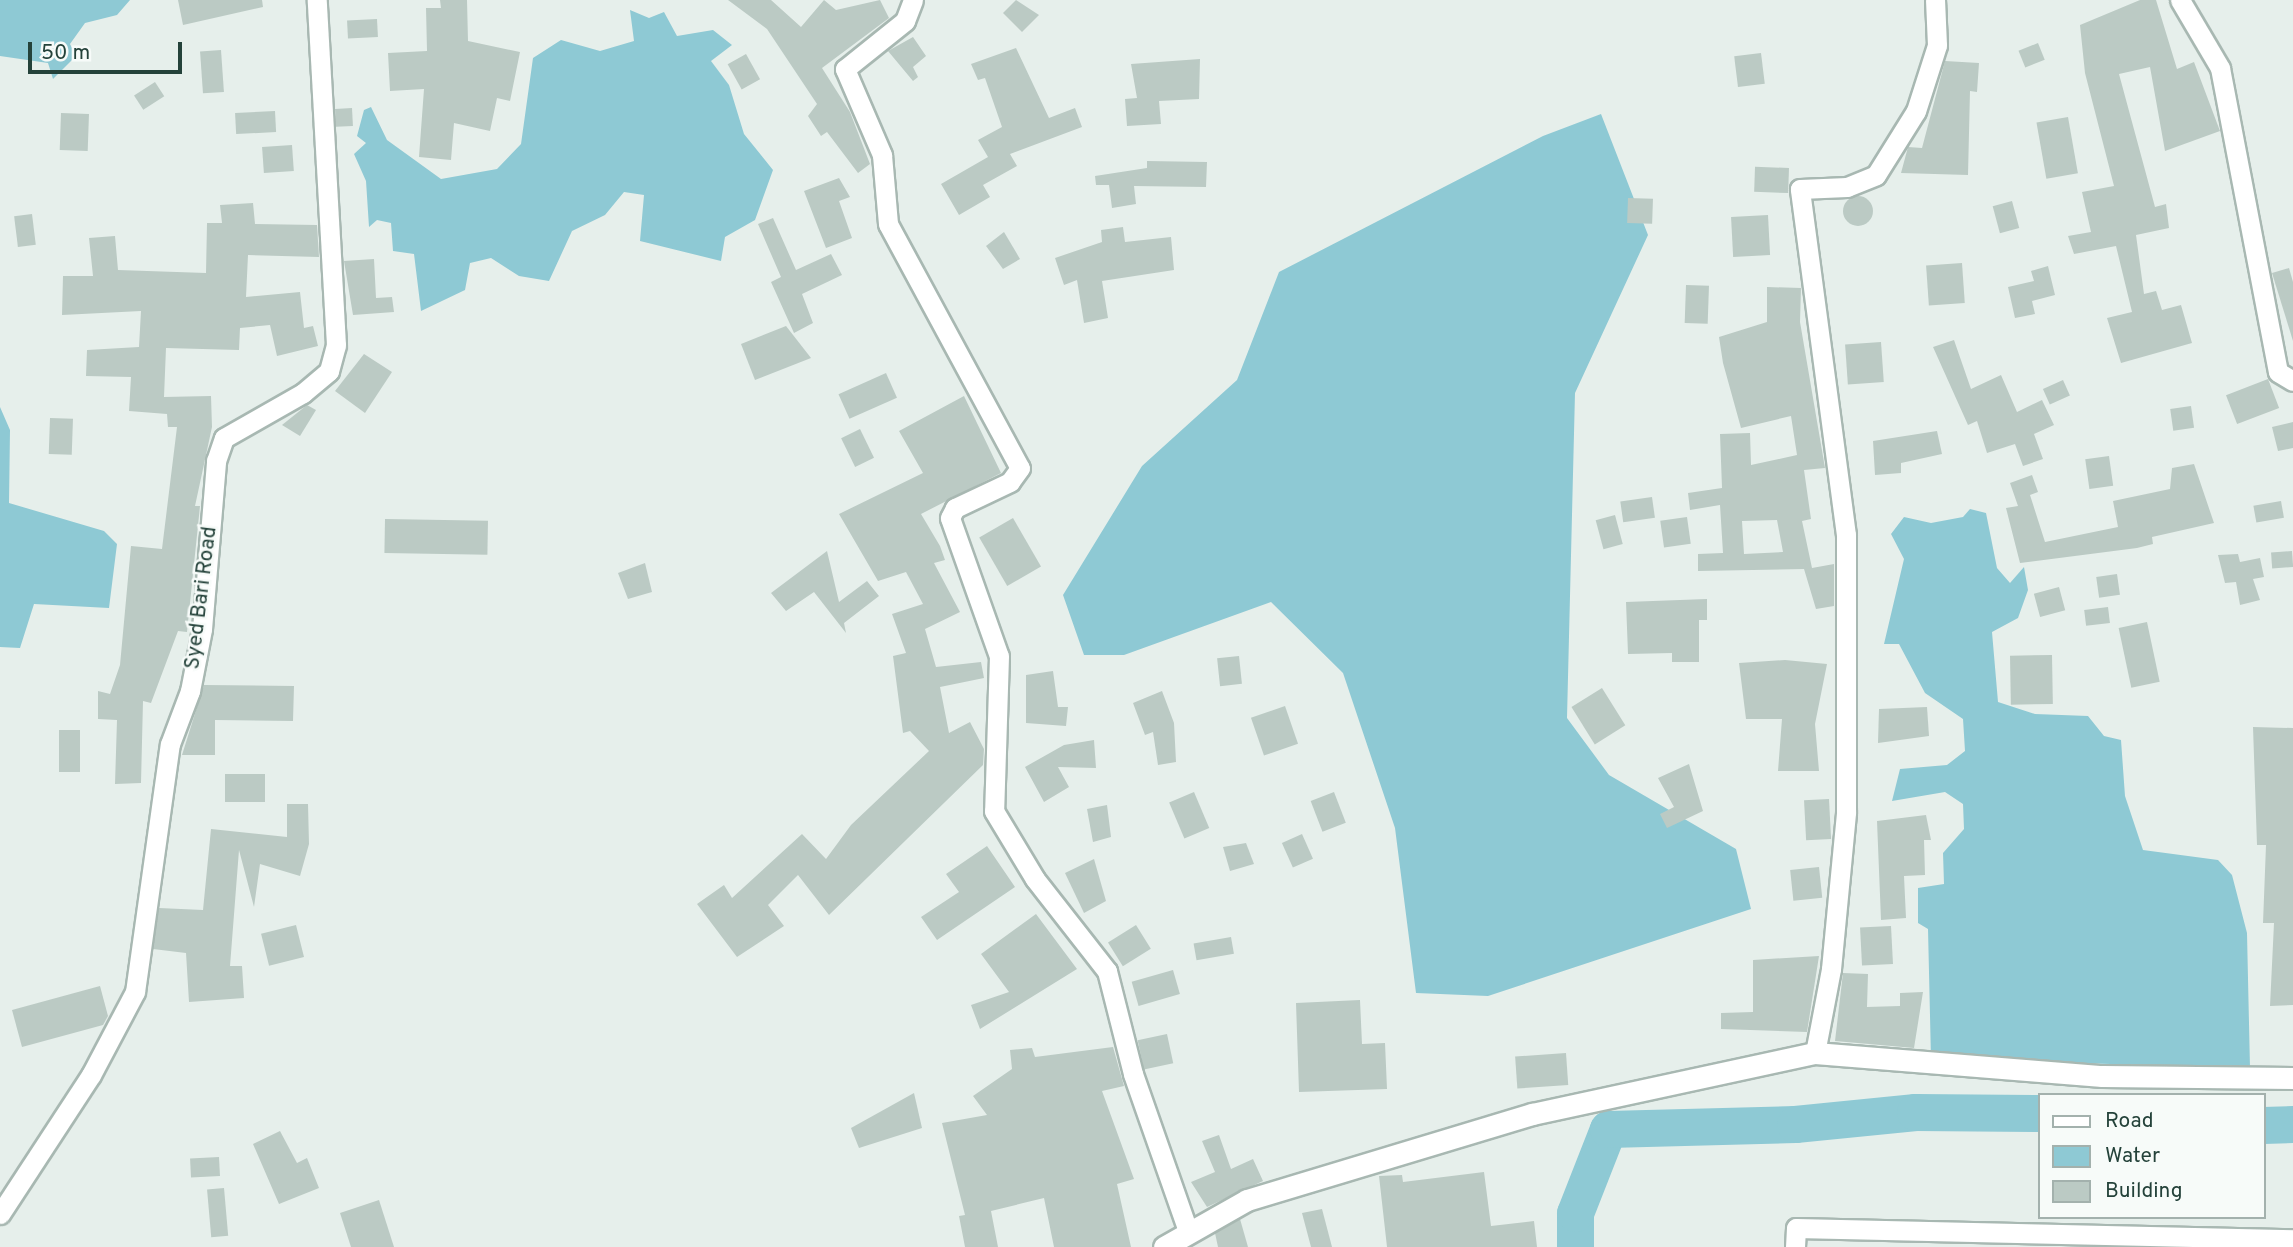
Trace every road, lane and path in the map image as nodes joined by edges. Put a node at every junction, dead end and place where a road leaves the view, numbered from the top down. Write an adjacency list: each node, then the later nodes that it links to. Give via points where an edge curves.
1 (317, 0): 8 (street, Syed Bari Road, via 336,345 328,371 303,393 224,438 216,461 202,629 190,691 170,744 135,992 91,1075)
2 (913, 0): 9 (street, via 905,21 845,69 882,155 888,225 1020,468 1010,482 955,508 950,518 999,656 994,811 1035,878 1107,971 1133,1074)
3 (1935, 0): 6 (street, via 1937,45 1916,111 1876,175 1847,187 1800,189 1846,536 1846,812 1831,969)
4 (2180, 0): 5 (street, via 2220,68 2278,372)
5 (2293, 381)
6 (1815, 1053): 7 (street, via 2102,1076); 9 (street, via 1532,1114 1247,1200)
7 (2293, 1078)
8 (0, 1214)
9 (1187, 1228): 12 (street)
10 (2293, 1239): 11 (street)
11 (2215, 1242): 13 (street, via 1796,1228)
12 (1164, 1247)
13 (1794, 1247)

